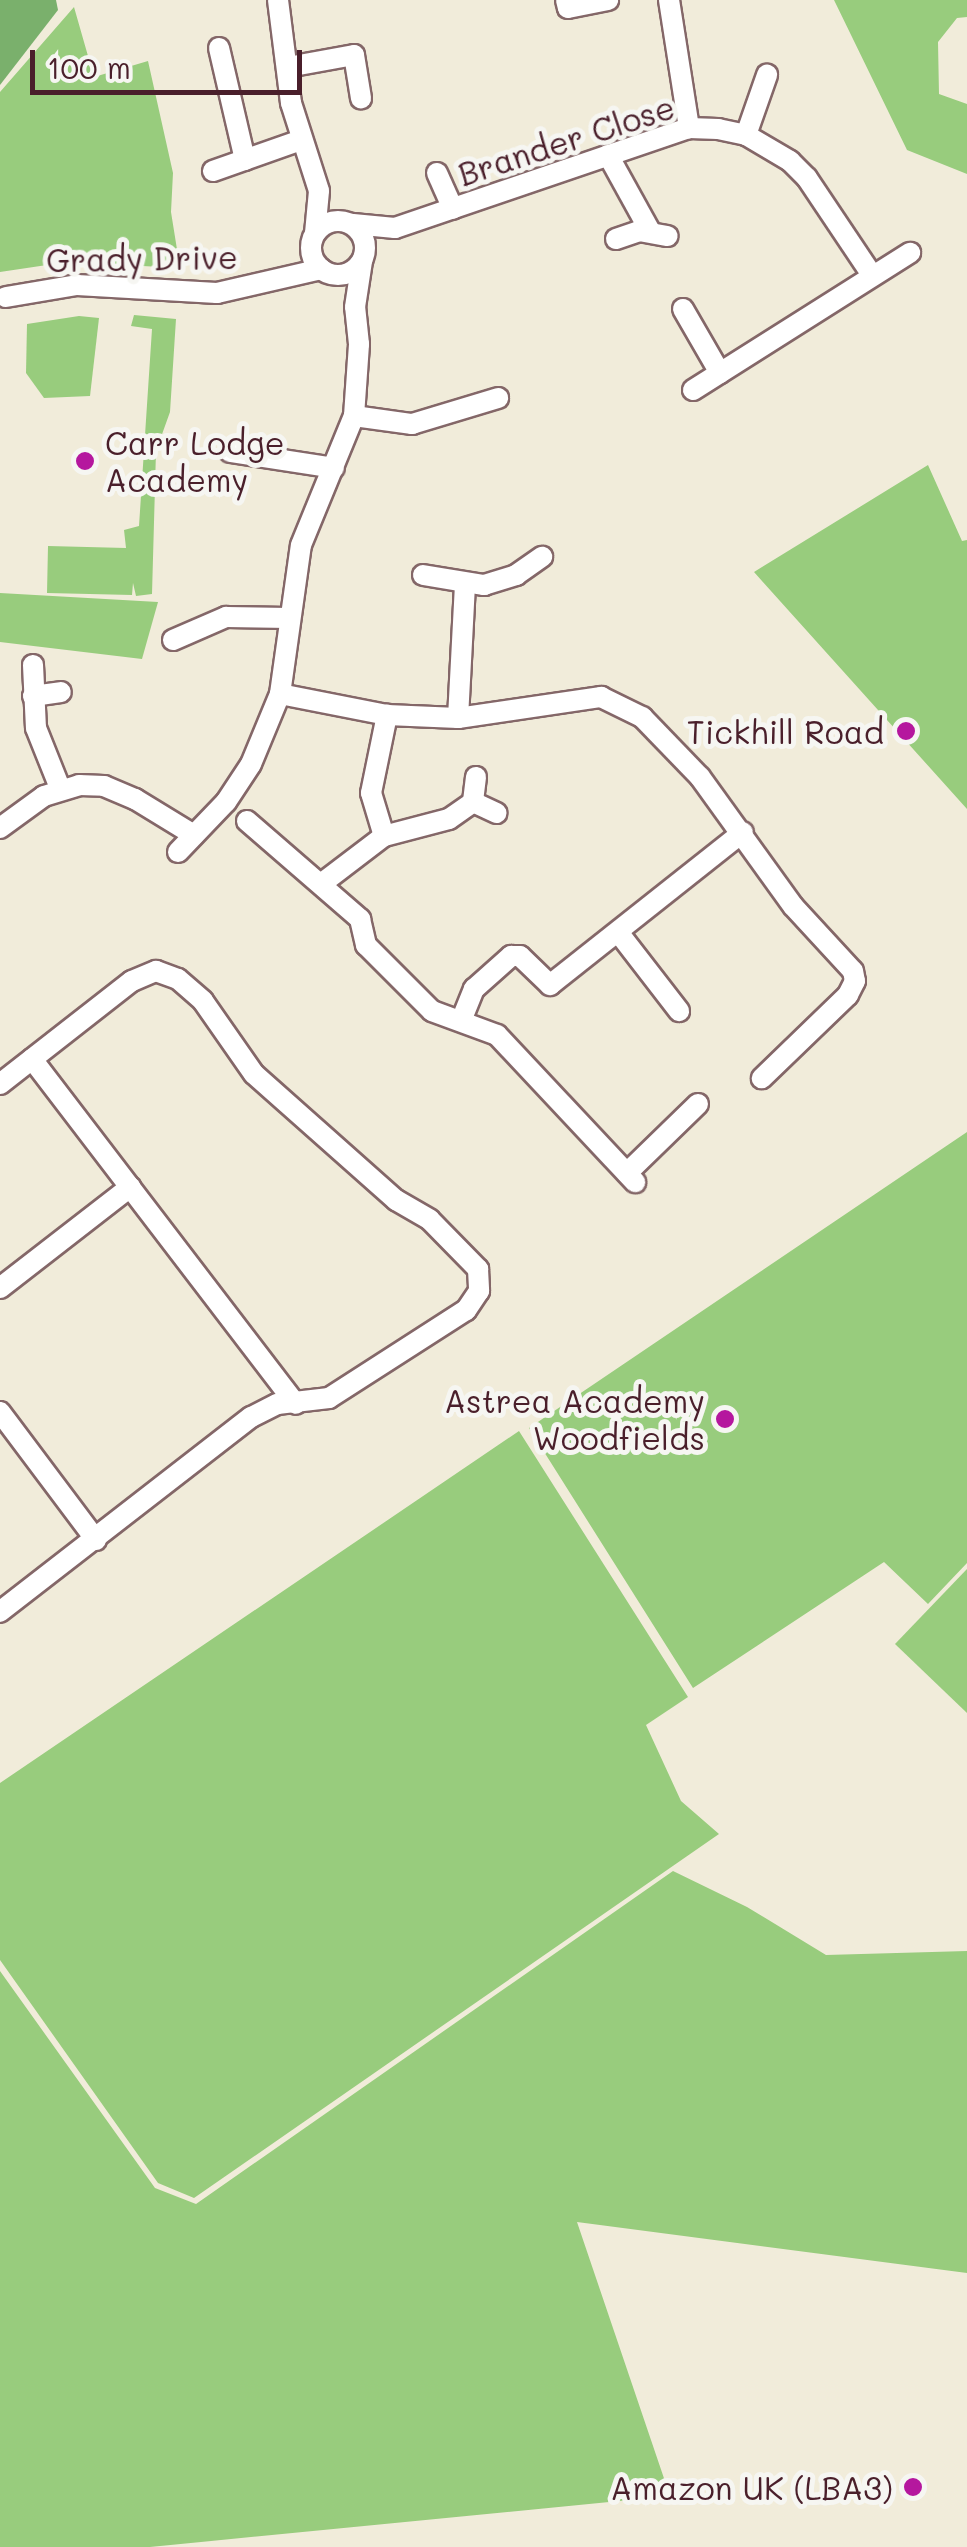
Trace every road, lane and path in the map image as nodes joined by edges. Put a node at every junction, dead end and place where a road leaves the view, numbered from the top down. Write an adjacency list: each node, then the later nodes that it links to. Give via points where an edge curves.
1 (278, 0): 6 (street)
2 (566, 0): 3 (street, via 568,8)
3 (608, 0)
4 (669, 0): 9 (street)
5 (219, 48): 13 (street)
6 (288, 67): 8 (street, via 354,55); 11 (street)
7 (767, 75): 10 (street)
8 (361, 98)
9 (690, 128): 10 (street, Brander Close); 12 (street, Brander Close)
10 (746, 135): 25 (street, Brander Close, via 807,178)
11 (301, 140): 13 (street); 16 (street)
12 (608, 155): 17 (street, Brander Close); 21 (street, via 659,234)
13 (245, 160): 14 (street)
14 (213, 171)
15 (437, 173): 17 (street)
16 (319, 191): 18 (street); 20 (street)
17 (453, 209): 19 (street, Brander Close)
18 (349, 223): 19 (street, Brander Close); 20 (street, via 325,224); 23 (street, via 363,237)
19 (395, 228): 23 (street, Brander Close)
20 (314, 236): 24 (street, via 312,254); 26 (street, Grady Drive)
21 (616, 239)
22 (910, 253): 25 (street)
23 (363, 258): 24 (street, via 346,274); 28 (street)
24 (325, 271): 26 (street, Grady Drive); 28 (street)
25 (872, 275): 30 (street)
26 (280, 278): 27 (street, Grady Drive, via 217,293 77,285)
27 (2, 299)
28 (355, 307): 33 (street)
29 (683, 309): 30 (street)
30 (720, 373): 31 (street)
31 (693, 390)
32 (498, 398): 33 (street, via 412,424)
33 (354, 416): 35 (street)
34 (230, 452): 35 (street)
35 (334, 468): 39 (street, via 300,545)
36 (542, 556): 38 (street, via 516,575)
37 (423, 574): 38 (street)
38 (465, 584): 46 (street)
39 (289, 618): 40 (street, via 226,617); 43 (street)
40 (173, 640)
41 (33, 665): 44 (street)
42 (61, 692): 44 (street)
43 (280, 694): 45 (street); 54 (street, via 252,764)
44 (33, 696): 48 (street, via 36,728)
45 (387, 715): 46 (street); 55 (street, via 371,793)
46 (458, 718): 53 (street, via 576,697 624,704 700,777)
47 (476, 777): 49 (street)
48 (60, 788): 52 (street); 54 (street, via 104,786)
49 (472, 802): 50 (street); 55 (street, via 449,820)
50 (496, 813)
51 (247, 821): 57 (street)
52 (0, 828)
53 (743, 832): 58 (street); 62 (street, via 855,980 848,995)
54 (194, 835): 56 (street)
55 (384, 836): 57 (street)
56 (178, 852)
57 (321, 884): 60 (street, via 360,920 366,945 432,1011)
58 (618, 932): 59 (street); 60 (street, via 550,984 520,956 511,956 474,989)
59 (679, 1011)
60 (461, 1021): 64 (street, via 497,1034 631,1178)
61 (32, 1060): 63 (street); 65 (street); 67 (street, via 132,980 156,971 178,979 267,1087 396,1200 430,1220 478,1269 479,1291 466,1310 328,1398)
62 (762, 1078)
63 (0, 1084)
64 (698, 1104)
65 (130, 1187): 66 (street); 67 (street)
66 (0, 1288)
67 (296, 1404): 69 (street, via 277,1404 250,1418)
68 (0, 1412): 69 (street)
69 (96, 1540): 70 (street)
70 (0, 1612)

